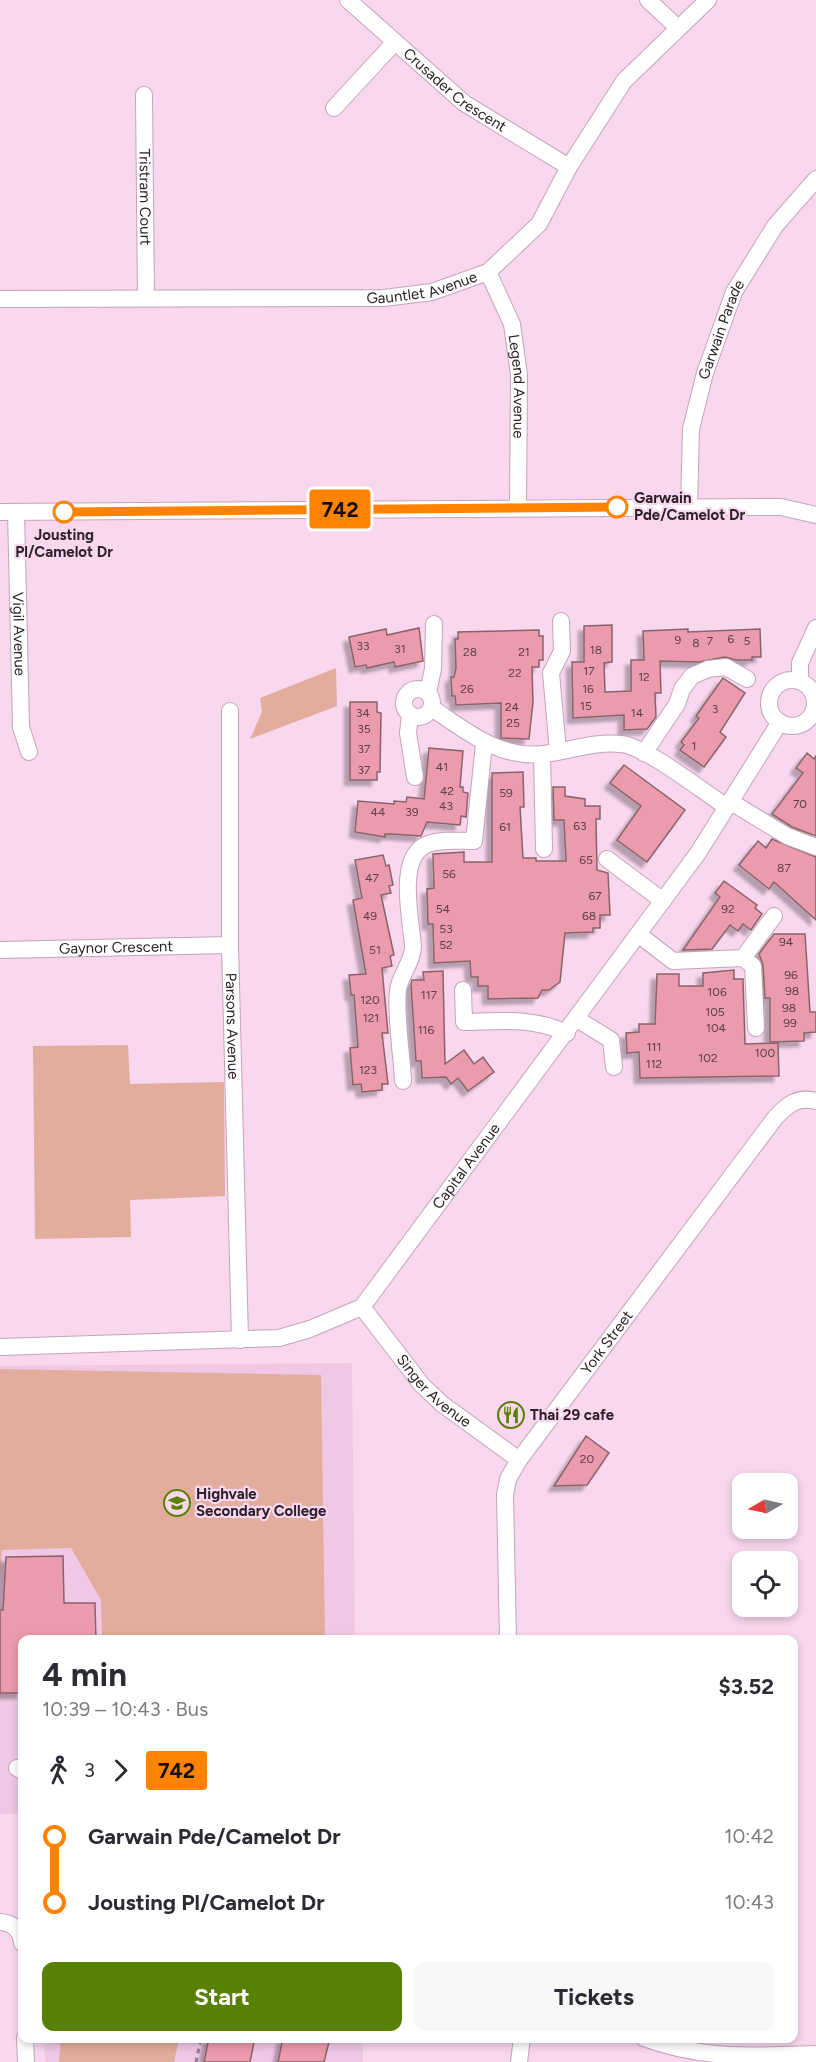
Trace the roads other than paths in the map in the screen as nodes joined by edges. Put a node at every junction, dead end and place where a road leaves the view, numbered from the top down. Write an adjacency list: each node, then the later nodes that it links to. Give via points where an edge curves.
1 (348, 0): 5 (street, Crusader Crescent)
2 (648, 0): 4 (street)
3 (708, 0): 4 (street, Gauntlet Avenue)
4 (678, 28): 8 (street, Gauntlet Avenue, via 624,81)
5 (394, 43): 7 (street); 8 (street, Crusader Crescent, via 464,103)
6 (144, 95): 11 (street, Tristram Court)
7 (334, 108)
8 (569, 167): 10 (street, Gauntlet Avenue, via 539,224)
9 (816, 179): 13 (street, Garwain Parade, via 774,226 735,292 705,373 691,429)
10 (488, 272): 11 (street, Gauntlet Avenue, via 432,292 384,298); 14 (street, Legend Avenue, via 512,324 519,375)
11 (146, 298): 12 (street, Gauntlet Avenue)
12 (0, 299)
13 (689, 507): 14 (street); 16 (street, via 781,507)
14 (518, 508): 15 (street)
15 (8, 512): 28 (street, Vigil Avenue, via 21,728)
16 (816, 515)
17 (561, 621): 29 (street, via 562,651 551,673)
18 (434, 624): 22 (street)
19 (816, 628): 21 (street, via 800,663)
20 (747, 679): 30 (street, via 726,667 692,676)
21 (801, 681): 24 (street, via 813,691); 26 (street, via 782,682 771,693 770,709)
22 (430, 700): 25 (street, via 424,716); 25 (street, via 418,689 408,694 404,706); 27 (street)
23 (230, 711): 39 (street, Parsons Avenue)
24 (815, 713): 26 (street, via 802,724)
25 (410, 715): 31 (street, via 408,733)
26 (780, 722): 32 (street, Capital Avenue)
27 (484, 744): 29 (street, via 514,753); 47 (street, via 474,841 426,844 415,858 407,887 413,949 398,990)
28 (29, 752)
29 (550, 753): 30 (street, via 590,744 623,744); 34 (street)
30 (644, 753): 32 (street)
31 (415, 777)
32 (729, 805): 33 (street); 36 (street, Capital Avenue)
33 (816, 847)
34 (544, 849)
35 (607, 858): 36 (street)
36 (663, 901): 38 (street, Capital Avenue)
37 (774, 916): 41 (street)
38 (638, 934): 41 (street, via 673,962); 43 (street, Capital Avenue)
39 (230, 945): 40 (street, Gaynor Crescent); 50 (street, Parsons Avenue)
40 (0, 950)
41 (743, 958): 44 (street, via 753,966)
42 (463, 990): 45 (street, via 464,1022 530,1020)
43 (577, 1019): 45 (street, Capital Avenue); 46 (street, via 611,1040)
44 (756, 1028)
45 (567, 1033): 49 (street, Capital Avenue)
46 (615, 1067)
47 (403, 1081)
48 (816, 1101): 52 (street, York Street, via 798,1100 775,1118)
49 (362, 1307): 50 (street, via 279,1338); 52 (street, Singer Avenue, via 441,1404)
50 (240, 1340): 51 (street)
51 (0, 1347)
52 (519, 1460): 53 (street, York Street, via 508,1479 505,1496)
53 (508, 1635)
54 (0, 1922): 55 (street)
55 (18, 1928)
56 (25, 2043): 60 (street)
57 (521, 2043): 61 (street)
58 (660, 2043): 59 (street, via 721,2056)
59 (816, 2054)
60 (26, 2062)
61 (519, 2062)

